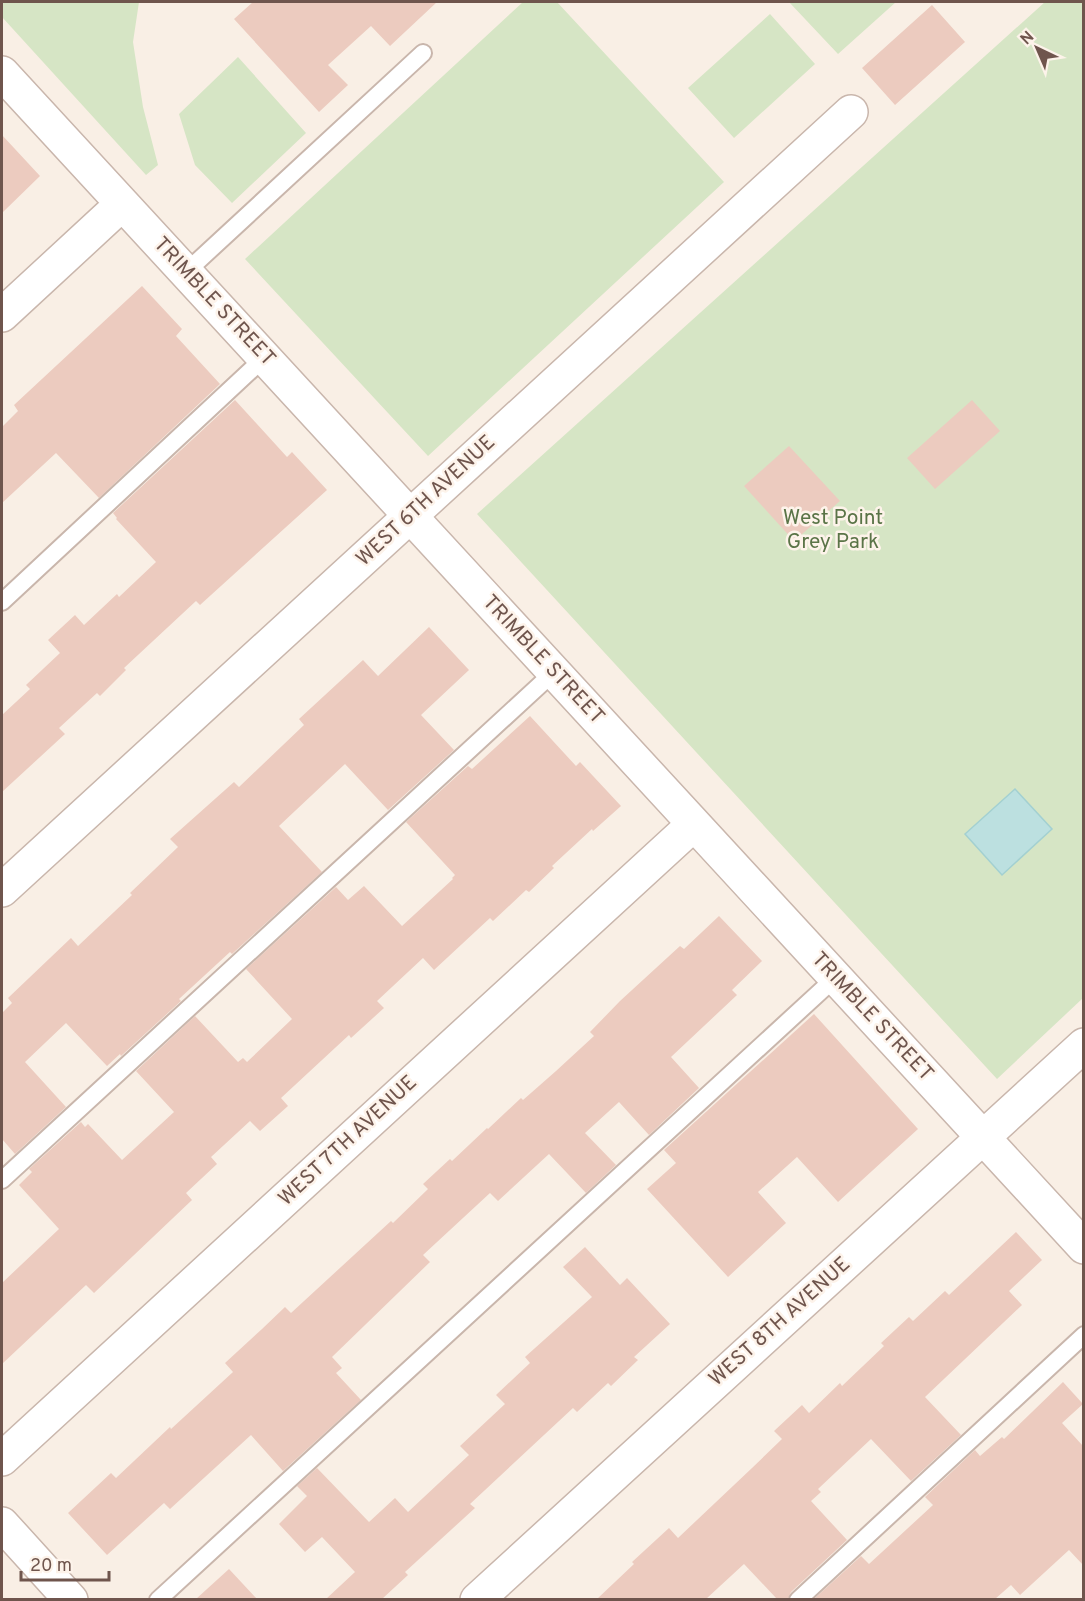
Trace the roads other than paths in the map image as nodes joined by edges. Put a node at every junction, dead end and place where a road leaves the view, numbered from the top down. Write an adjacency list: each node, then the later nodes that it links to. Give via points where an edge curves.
1 (423, 52): 5 (lane)
2 (2, 73): 4 (street, TRIMBLE STREET)
3 (851, 112): 8 (street, WEST 6TH AVENUE)
4 (122, 204): 5 (street, TRIMBLE STREET); 6 (street)
5 (186, 272): 7 (street, TRIMBLE STREET)
6 (2, 315)
7 (265, 357): 8 (street, TRIMBLE STREET); 9 (lane)
8 (410, 515): 10 (street, TRIMBLE STREET); 12 (street, WEST 6TH AVENUE)
9 (2, 602)
10 (554, 672): 11 (street, TRIMBLE STREET); 16 (lane)
11 (694, 824): 13 (street, TRIMBLE STREET); 19 (street, WEST 7TH AVENUE)
12 (2, 890)
13 (835, 978): 15 (street, TRIMBLE STREET); 22 (lane)
14 (1083, 1045): 15 (street, WEST 8TH AVENUE)
15 (982, 1137): 17 (street, TRIMBLE STREET); 23 (street, WEST 8TH AVENUE)
16 (2, 1180)
17 (1083, 1247)
18 (1083, 1335): 24 (lane)
19 (2, 1459)
20 (2, 1524): 21 (street)
21 (71, 1599)
22 (158, 1599)
23 (477, 1599)
24 (798, 1599)

